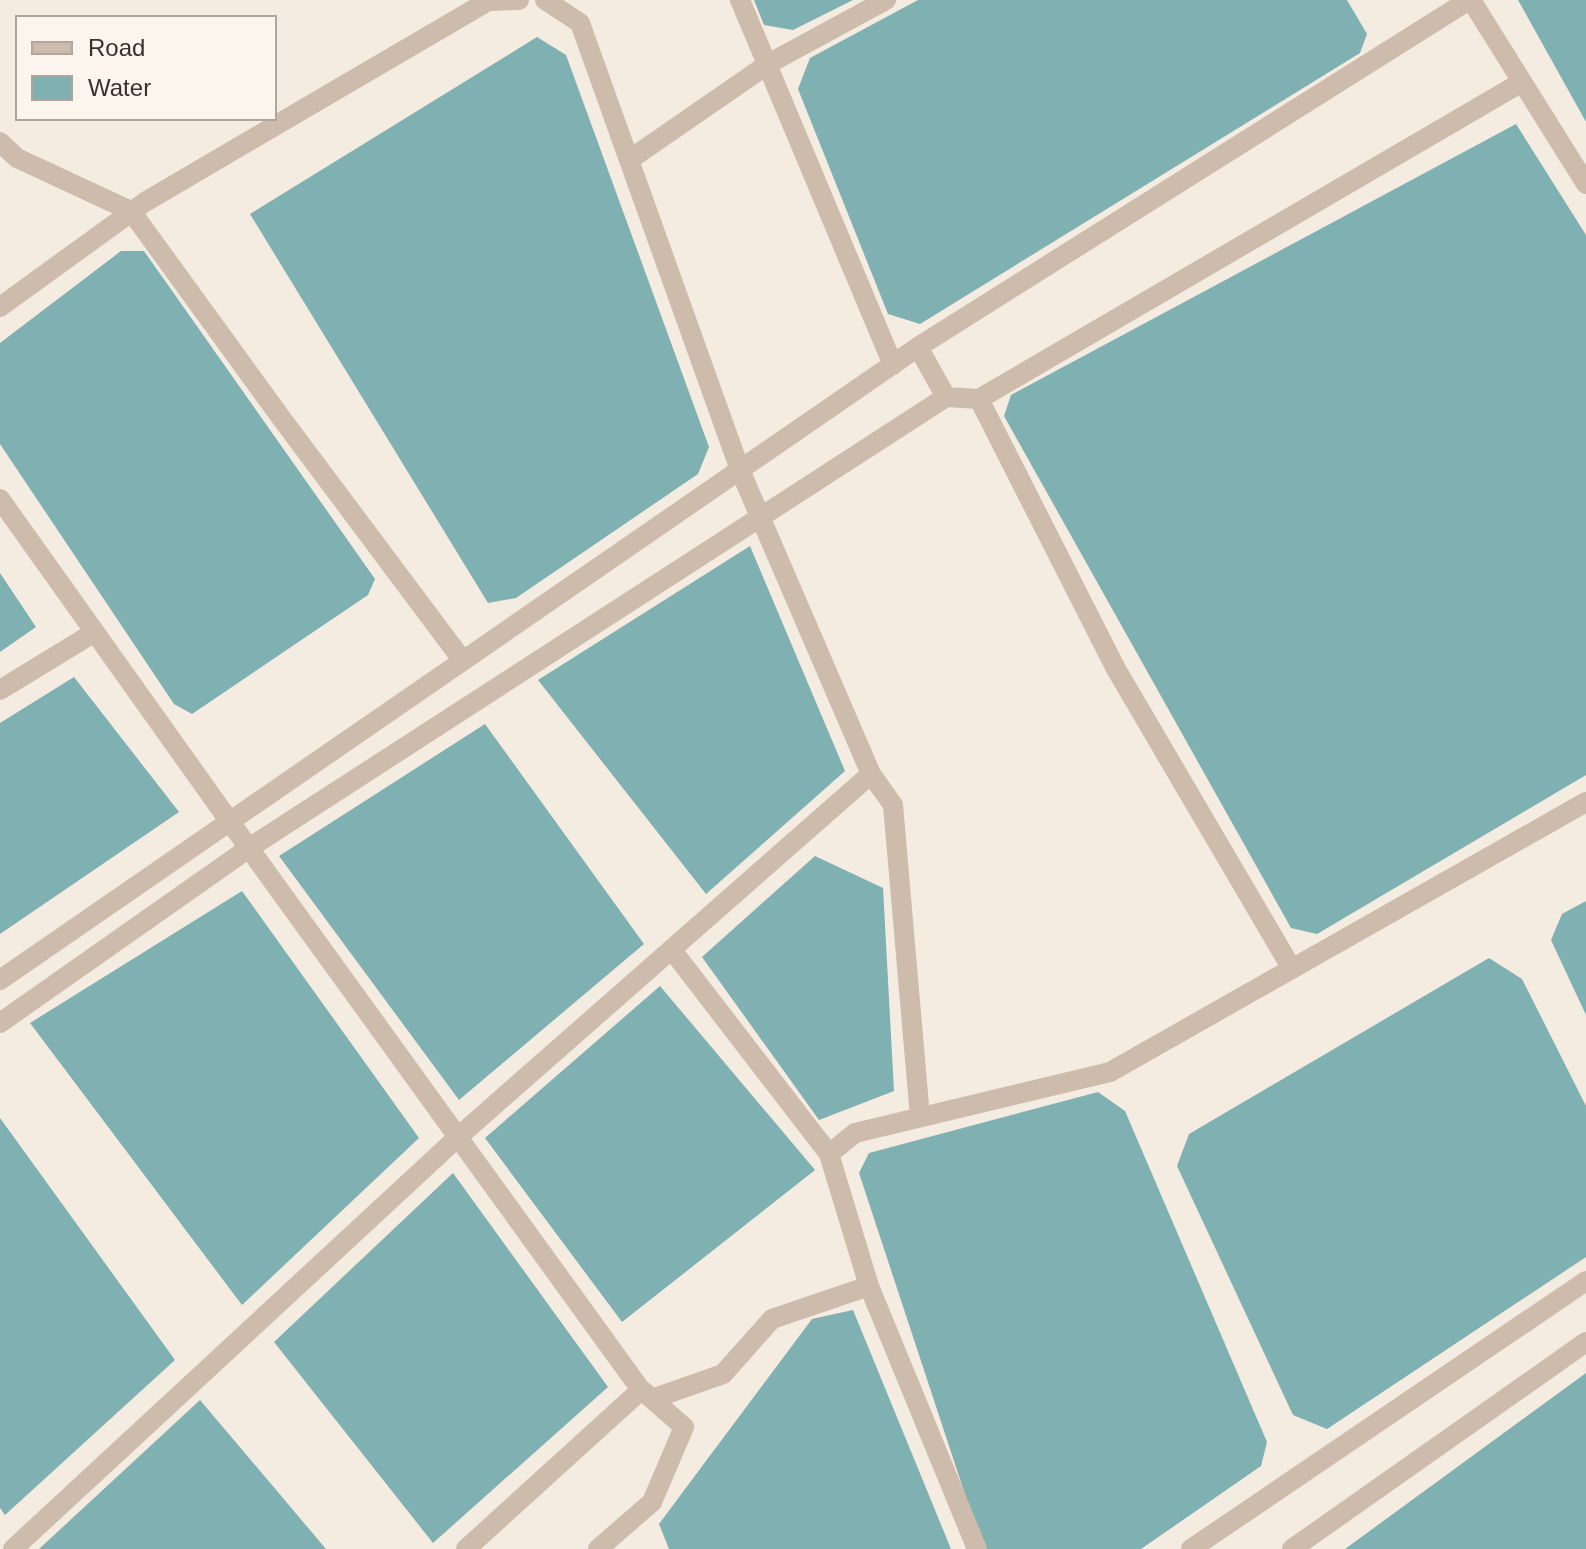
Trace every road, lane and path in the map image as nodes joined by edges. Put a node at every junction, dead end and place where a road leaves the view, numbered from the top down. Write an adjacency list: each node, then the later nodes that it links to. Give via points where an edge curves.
1 (519, 0): 11 (lane, via 488,1)
2 (545, 0): 9 (lane, via 580,23)
3 (740, 0): 6 (lane)
4 (886, 0): 6 (lane)
5 (1470, 0): 7 (lane); 13 (lane)
6 (768, 64): 9 (lane); 14 (lane)
7 (1522, 82): 10 (lane); 16 (lane)
8 (0, 142): 11 (lane, via 17,158)
9 (629, 160): 17 (lane)
10 (1586, 184)
11 (131, 211): 12 (lane); 21 (lane)
12 (0, 307)
13 (918, 347): 14 (lane); 15 (lane)
14 (893, 365): 17 (lane)
15 (946, 397): 16 (lane); 19 (lane)
16 (979, 399): 28 (lane, via 1116,669)
17 (740, 470): 19 (lane); 21 (lane)
18 (0, 499): 20 (lane)
19 (761, 517): 23 (lane); 26 (lane)
20 (95, 632): 22 (lane); 25 (lane)
21 (463, 661): 25 (lane)
22 (0, 690)
23 (871, 774): 27 (lane); 31 (lane, via 893,805)
24 (1586, 802): 28 (lane)
25 (230, 822): 26 (lane); 29 (lane)
26 (249, 848): 30 (lane); 32 (lane)
27 (672, 950): 32 (lane); 33 (lane)
28 (1292, 969): 31 (lane, via 1110,1072)
29 (0, 980)
30 (0, 1023)
31 (920, 1117): 33 (lane, via 855,1133)
32 (458, 1137): 37 (lane); 38 (lane)
33 (829, 1154): 35 (lane)
34 (1586, 1281): 42 (lane)
35 (869, 1286): 37 (lane, via 772,1319 723,1374); 41 (lane)
36 (1586, 1342): 43 (lane)
37 (646, 1394): 39 (lane); 40 (lane, via 684,1427 652,1502)
38 (13, 1549)
39 (466, 1549)
40 (598, 1549)
41 (977, 1549)
42 (1191, 1549)
43 (1292, 1549)

